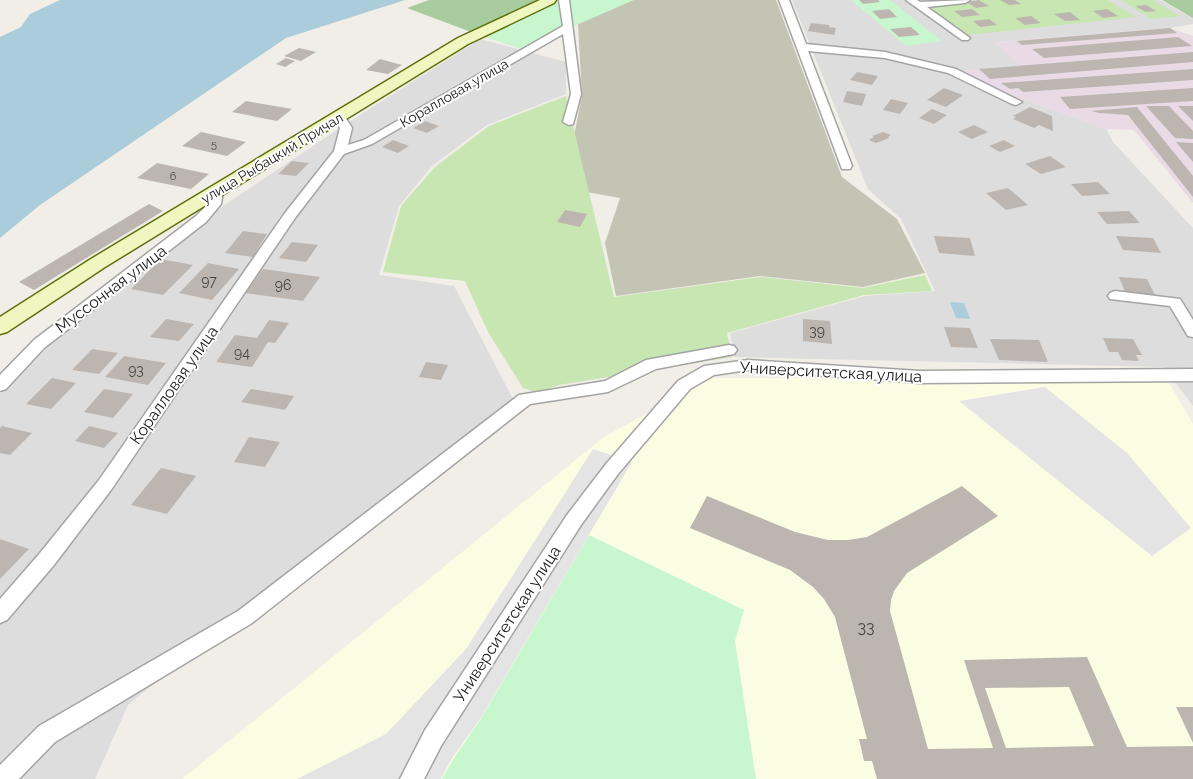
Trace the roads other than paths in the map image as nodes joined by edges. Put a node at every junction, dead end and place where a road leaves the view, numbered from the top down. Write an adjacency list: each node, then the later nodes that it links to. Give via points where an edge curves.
1 (550, 0): 10 (main road, улица Рыбацкий Причал, via 463,41)
2 (564, 0): 6 (street)
3 (784, 0): 8 (street)
4 (965, 0): 5 (street)
5 (915, 3): 7 (street)
6 (566, 28): 11 (street, via 576,94); 12 (street, Коралловая улица, via 368,142)
7 (965, 38)
8 (801, 47): 9 (street, via 885,55 952,71); 13 (street)
9 (1016, 102)
10 (340, 117): 12 (street, Коралловая улица, via 346,128); 14 (main road, улица Рыбацкий Причал)
11 (569, 122)
12 (340, 151): 21 (street, Коралловая улица, via 290,216 105,485)
13 (846, 166)
14 (216, 192): 16 (main road, улица Рыбацкий Причал); 20 (street, Муссонная улица, via 215,204 201,219 39,344)
15 (1115, 296): 17 (street, via 1175,302)
16 (0, 327)
17 (1193, 332)
18 (729, 350): 22 (street, via 652,364 608,386 525,399 245,617 47,734)
19 (1193, 375): 23 (street, Университетская улица, via 920,377 748,365 710,370 684,385 612,469 574,520 433,738)
20 (0, 385)
21 (0, 614)
22 (3, 779)
23 (412, 779)

